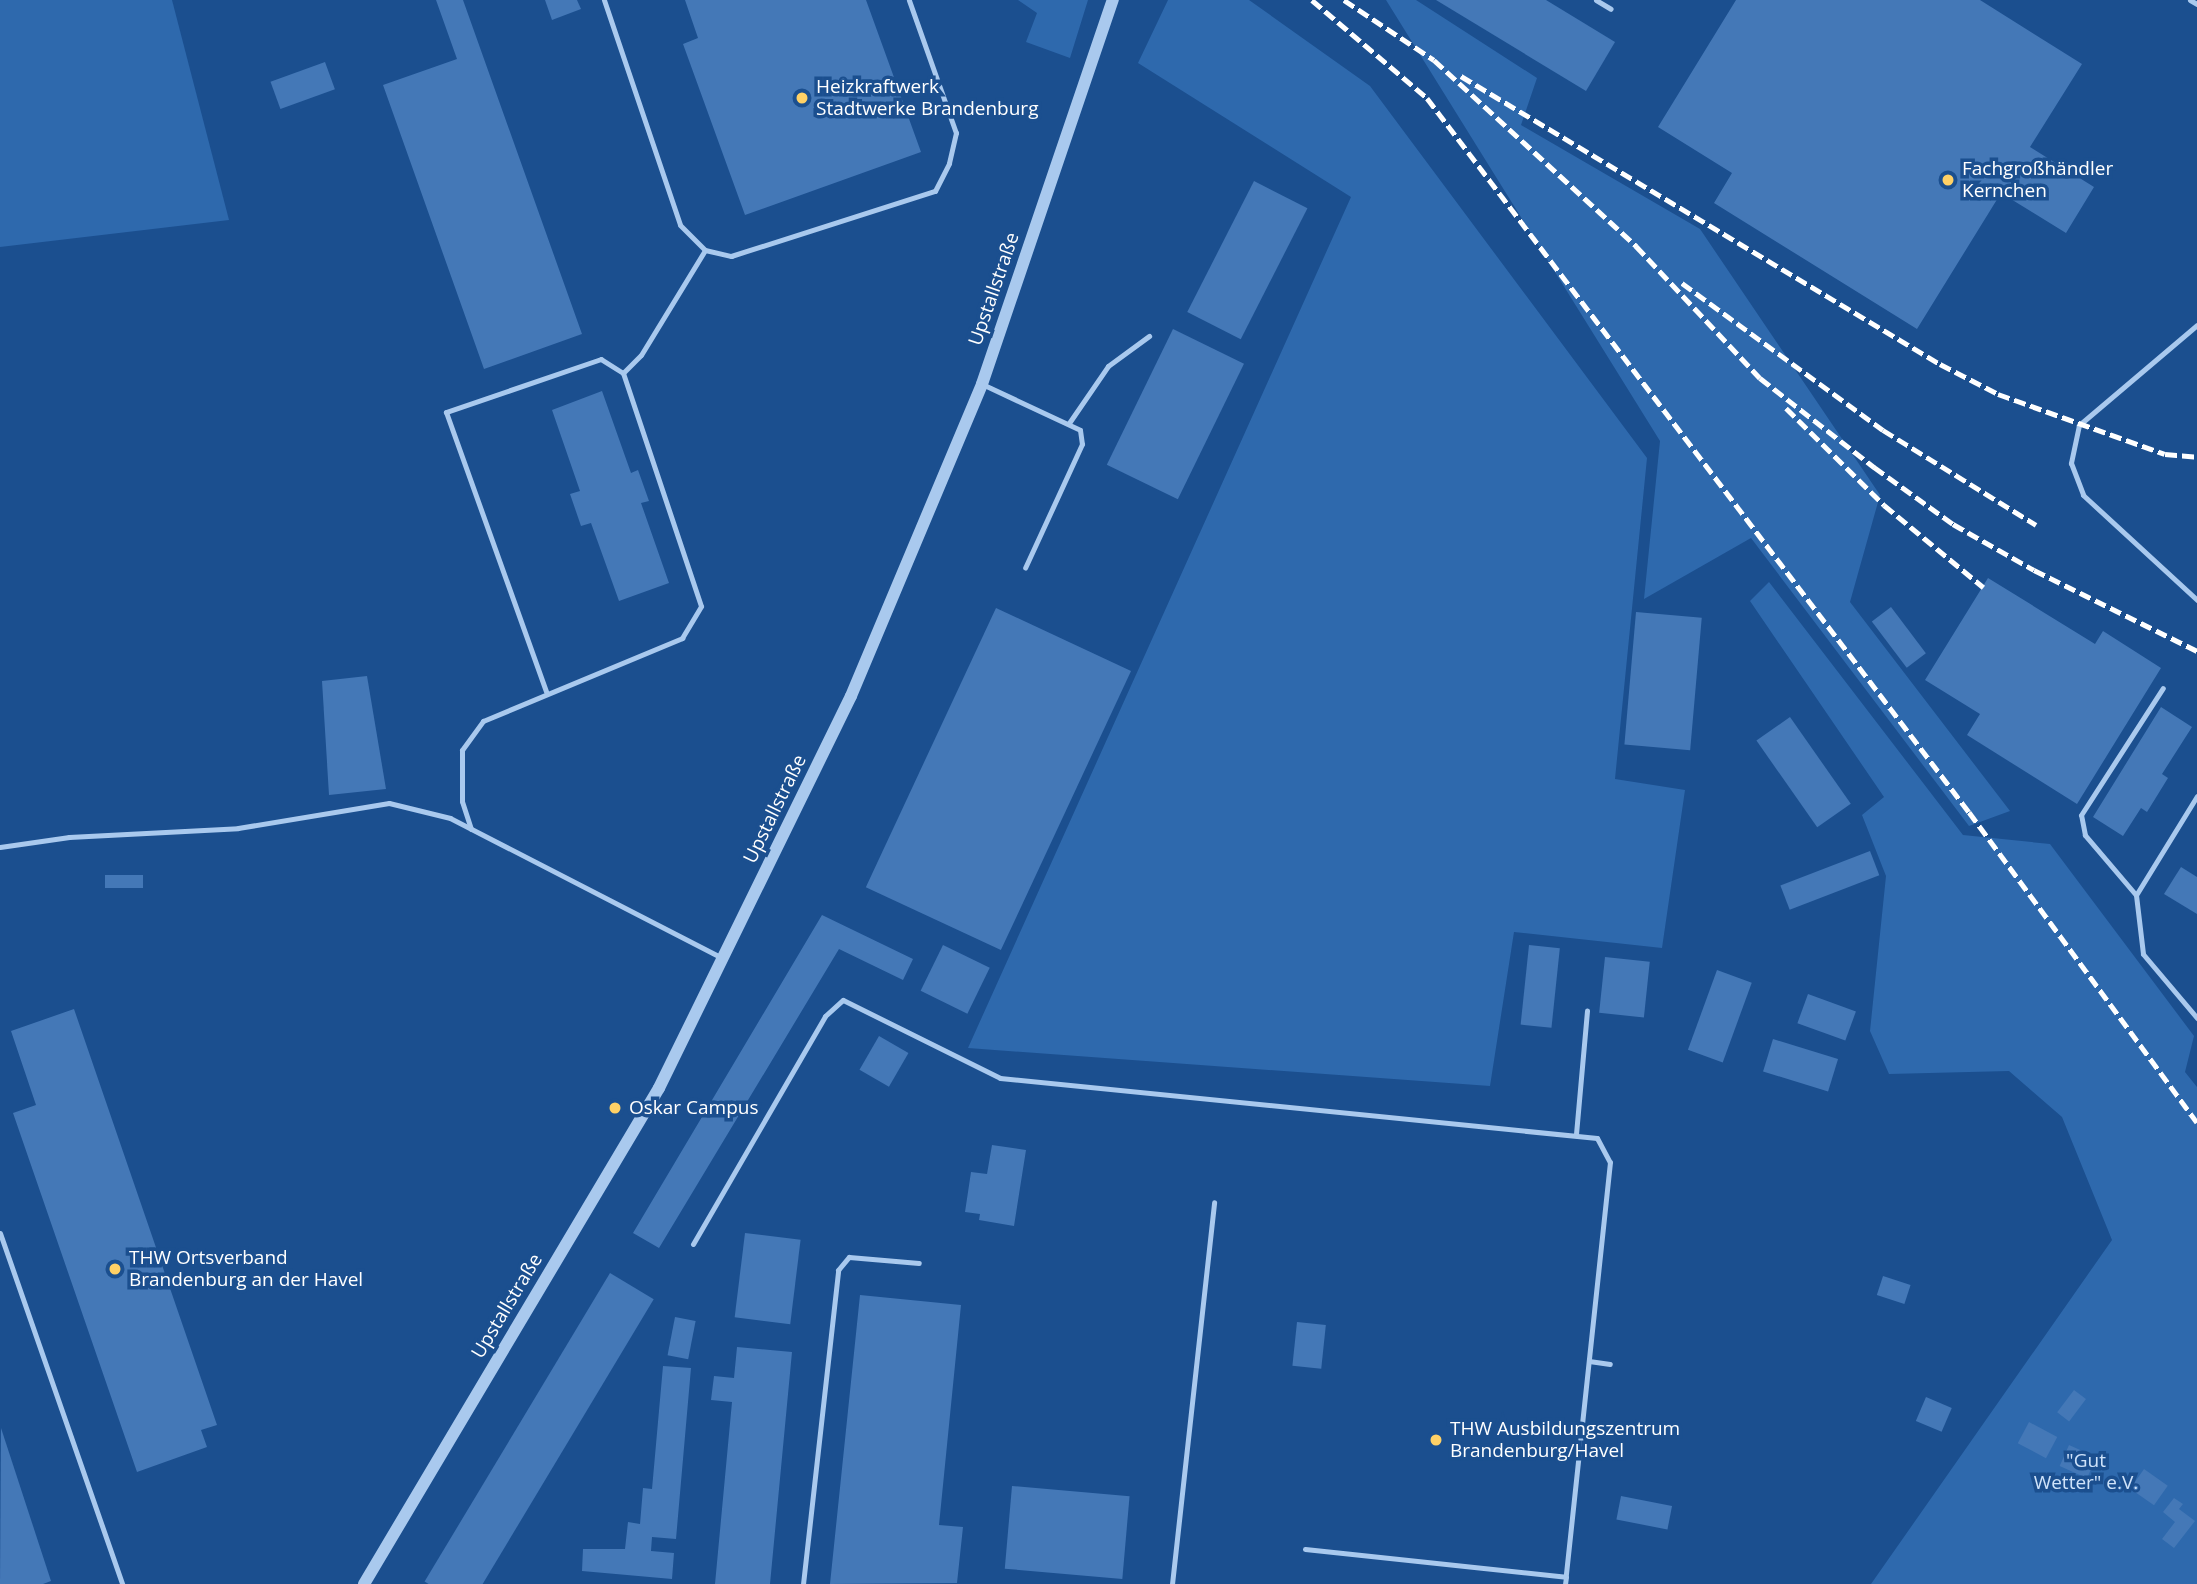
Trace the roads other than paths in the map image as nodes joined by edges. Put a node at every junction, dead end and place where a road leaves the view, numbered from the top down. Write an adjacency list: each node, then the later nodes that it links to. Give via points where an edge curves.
1 (604, 0): 8 (lane, via 680,225)
2 (909, 0): 8 (lane, via 956,133 950,163 935,191 731,256)
3 (1596, 0): 7 (lane)
4 (2190, 0): 6 (lane)
5 (1108, 2): 12 (street, Upstallstraße)
6 (2197, 4)
7 (1611, 9)
8 (705, 250): 11 (lane, via 641,355)
9 (2197, 325): 15 (lane, via 2079,425 2071,463 2082,495)
10 (1149, 336): 13 (lane, via 1108,366)
11 (623, 373): 17 (lane, via 701,606 682,638); 17 (lane, via 601,359 446,412)
12 (982, 384): 13 (lane); 22 (street, Upstallstraße, via 851,696)
13 (1069, 422): 14 (lane, via 1080,430 1082,444)
14 (1025, 568)
15 (2197, 600)
16 (2163, 688): 21 (lane, via 2081,815 2085,835)
17 (546, 692): 19 (lane, via 483,721 461,750 462,801)
18 (2197, 796): 21 (lane)
19 (471, 829): 20 (lane, via 450,818 389,803 238,828 69,837); 22 (lane)
20 (0, 847)
21 (2136, 895): 24 (lane, via 2143,954)
22 (724, 959): 35 (street, Upstallstraße, via 659,1088)
23 (1587, 1010): 25 (lane)
24 (2197, 1018)
25 (1576, 1134): 28 (lane, via 1000,1077 843,1000 825,1016); 30 (lane, via 1597,1138 1610,1162)
26 (1214, 1202): 37 (lane)
27 (0, 1233): 34 (lane)
28 (694, 1244)
29 (919, 1263): 36 (lane, via 849,1257 838,1270)
30 (1589, 1361): 31 (lane); 33 (lane)
31 (1610, 1364)
32 (1305, 1549): 33 (lane)
33 (1565, 1581)
34 (122, 1584)
35 (364, 1584)
36 (803, 1584)
37 (1172, 1584)

